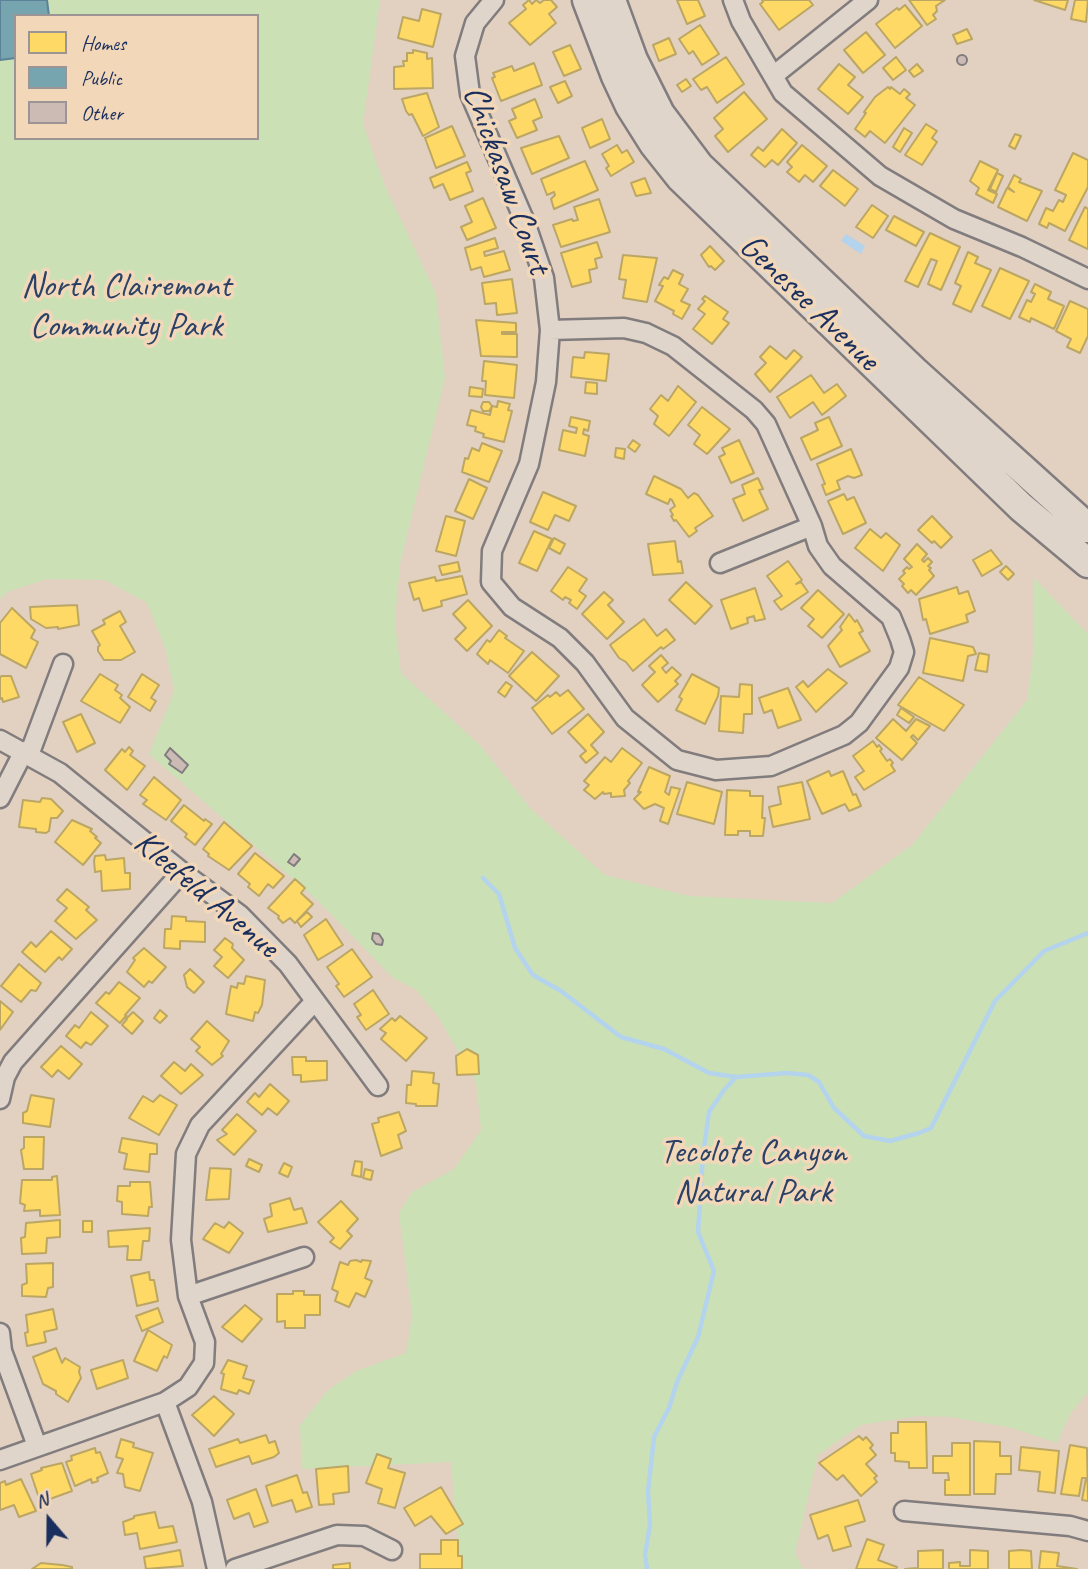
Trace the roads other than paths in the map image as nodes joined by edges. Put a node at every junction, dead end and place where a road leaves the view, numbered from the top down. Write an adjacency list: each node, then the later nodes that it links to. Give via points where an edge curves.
1 (494, 0): 8 (street, Chickasaw Court, via 475,23 465,56 470,94 544,278)
2 (587, 0): 12 (main road, Genesee Avenue, via 630,106 681,177 1021,507)
3 (611, 0): 10 (main road, Genesee Avenue, via 660,114 699,166 914,371)
4 (733, 0): 6 (street)
5 (868, 0): 6 (street)
6 (773, 76): 7 (street, via 783,93 880,176 954,219)
7 (1088, 279)
8 (550, 330): 9 (street, via 624,328 673,346 766,424); 9 (street, Chickasaw Court, via 546,382 529,464 492,551 491,582 512,607 560,638 585,663 625,718 677,760 716,770 771,766 844,735 859,723 899,668 904,652 891,617 832,566 818,546)
9 (812, 526): 11 (street)
10 (1088, 528)
11 (720, 563)
12 (1088, 563)
13 (63, 664): 15 (street)
14 (0, 740): 15 (street, Kleefeld Avenue)
15 (26, 753): 16 (street); 17 (street, Kleefeld Avenue, via 60,773)
16 (0, 798)
17 (182, 872): 18 (street, Kleefeld Avenue, via 240,915 288,964); 20 (street, via 13,1062)
18 (316, 1001): 19 (street, Kleefeld Avenue); 22 (street, via 200,1125 186,1154 181,1240)
19 (378, 1086)
20 (0, 1099)
21 (304, 1257): 22 (street)
22 (188, 1296): 24 (street, via 205,1342 204,1363 188,1387)
23 (0, 1333): 25 (street, via 2,1351)
24 (165, 1402): 25 (street); 30 (street, via 202,1502)
25 (37, 1447): 26 (street)
26 (0, 1460)
27 (904, 1511): 28 (street)
28 (1088, 1531)
29 (392, 1550): 31 (street, via 364,1536 337,1535)
30 (217, 1569)
31 (235, 1569)

